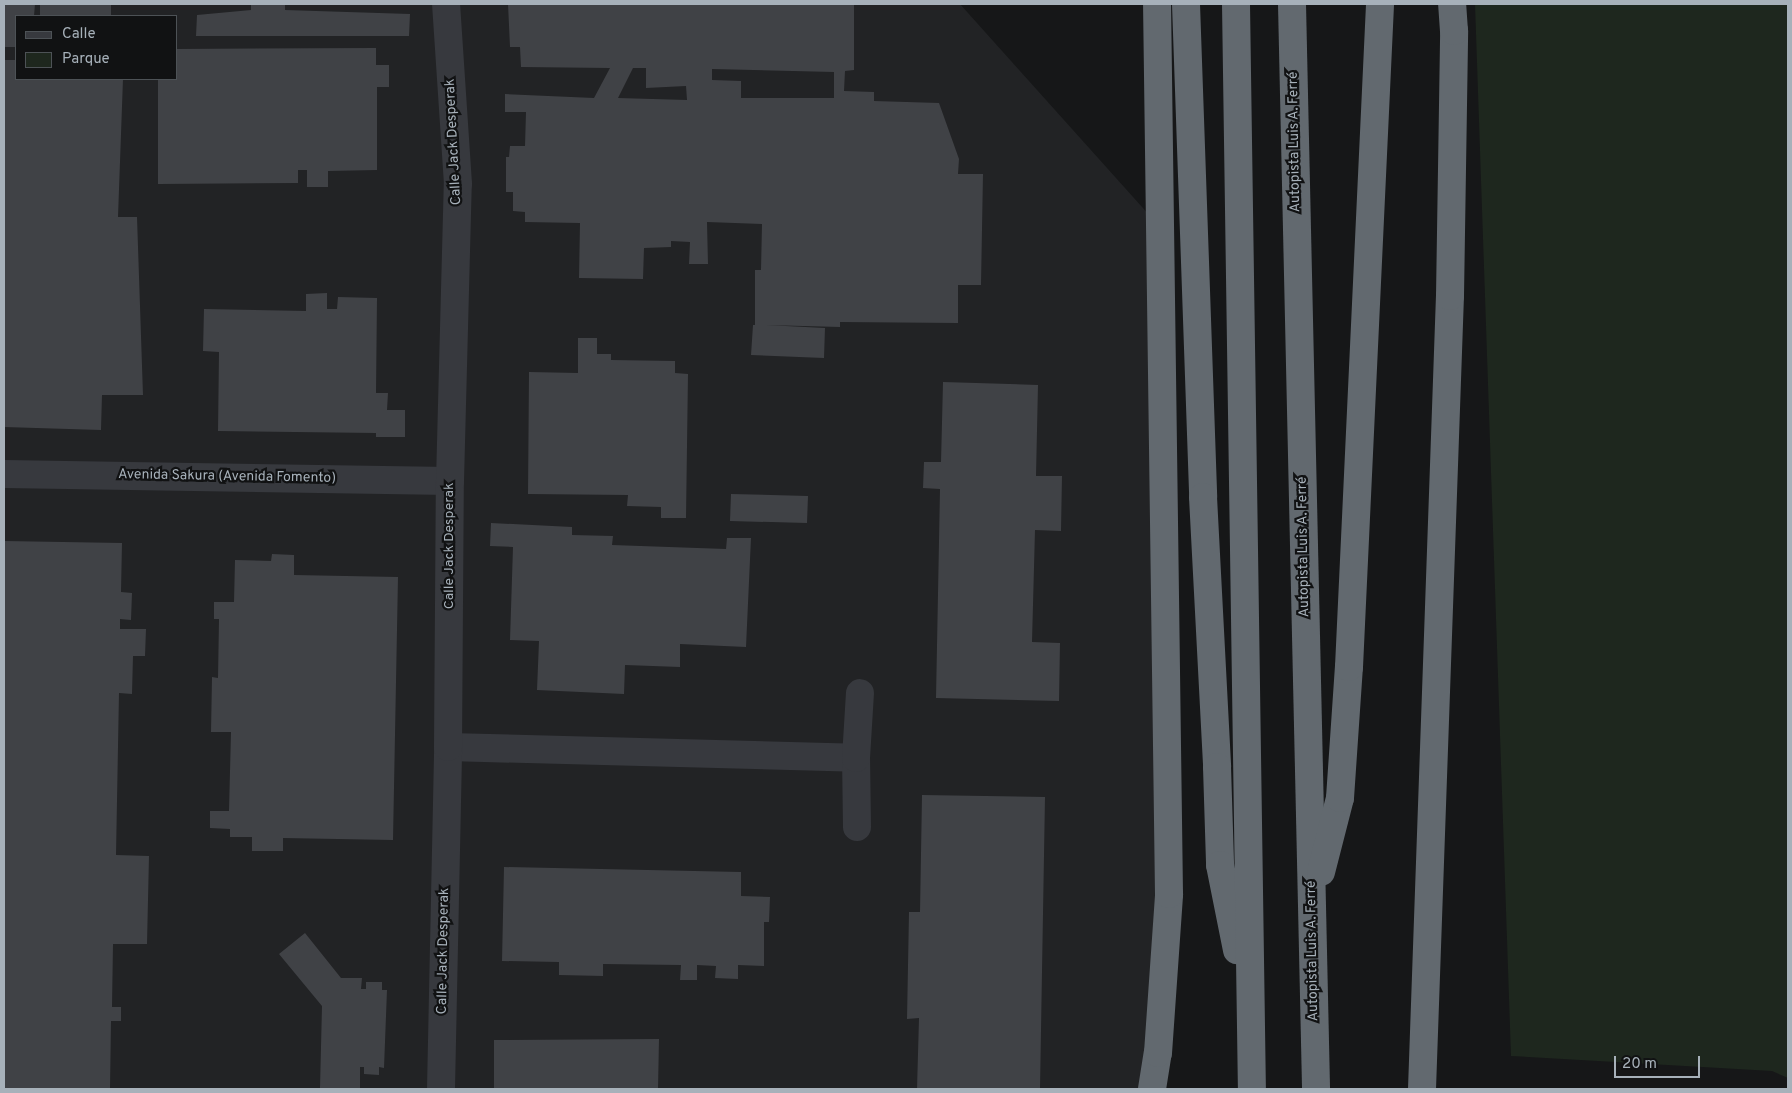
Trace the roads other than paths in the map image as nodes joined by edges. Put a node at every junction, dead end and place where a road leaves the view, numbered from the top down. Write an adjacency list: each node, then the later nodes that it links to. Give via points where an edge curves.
1 (446, 4): 9 (street, Calle Jack Desperak, via 458,184)
2 (1157, 4): 17 (highway, via 1169,894 1158,1053)
3 (1186, 4): 15 (highway, via 1220,865)
4 (1236, 4): 15 (highway)
5 (1292, 4): 14 (highway, Autopista Luis A. Ferré)
6 (1380, 4): 14 (highway, via 1340,798)
7 (1452, 4): 20 (highway, via 1450,306)
8 (4, 474): 9 (street, Avenida Sakura (Avenida Fomento))
9 (450, 480): 11 (street, Calle Jack Desperak)
10 (860, 692): 12 (street)
11 (448, 747): 12 (street); 16 (street, Calle Jack Desperak)
12 (856, 758): 13 (street)
13 (857, 827)
14 (1313, 905): 19 (highway, Autopista Luis A. Ferré)
15 (1250, 1015): 18 (highway)
16 (441, 1089)
17 (1152, 1089)
18 (1252, 1089)
19 (1316, 1089)
20 (1422, 1089)

